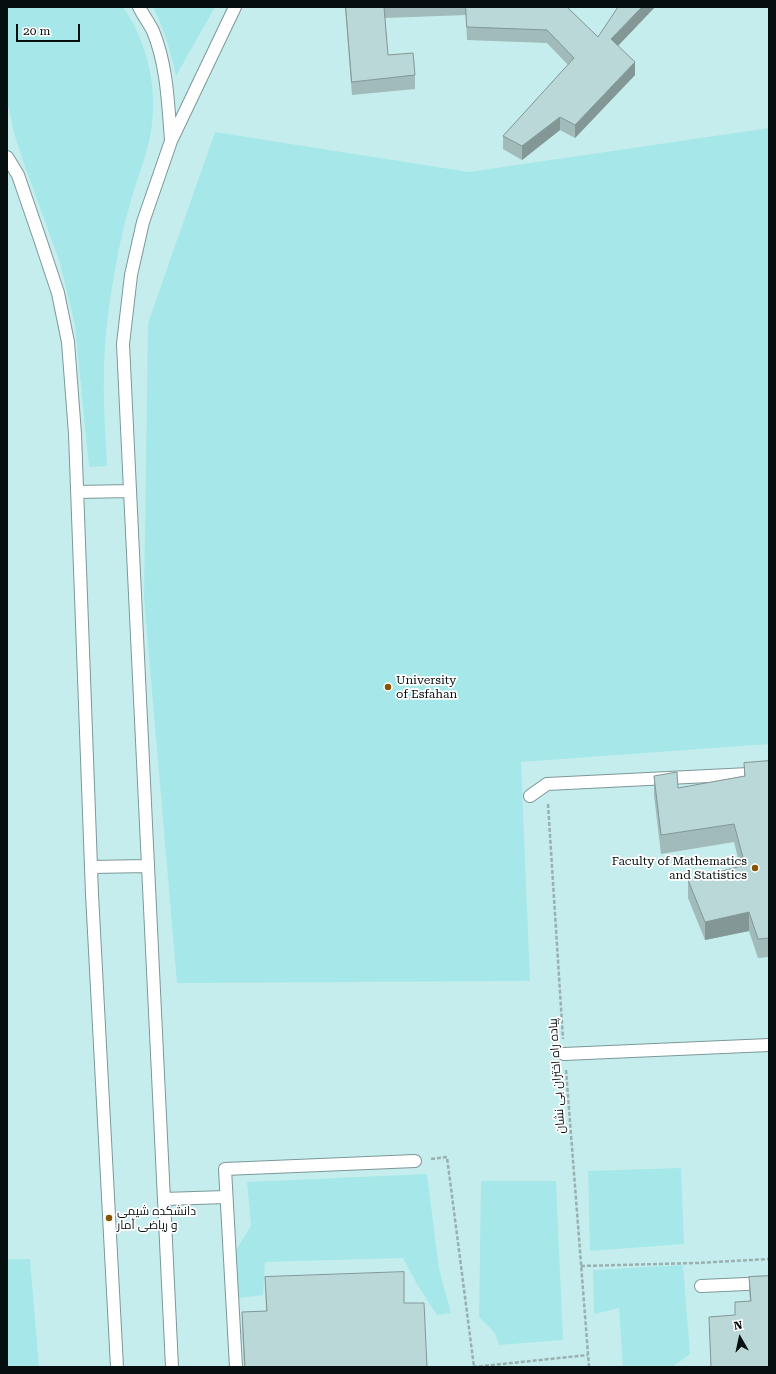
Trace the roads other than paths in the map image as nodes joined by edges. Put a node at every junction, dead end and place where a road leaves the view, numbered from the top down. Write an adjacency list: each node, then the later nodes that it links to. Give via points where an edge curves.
1 (139, 7): 3 (lane, via 152,30 162,59)
2 (235, 7): 3 (lane)
3 (171, 141): 5 (lane, via 143,222 126,311 123,344)
4 (7, 157): 6 (lane, via 18,175 60,300 68,342)
5 (130, 491): 6 (lane); 9 (lane)
6 (77, 492): 10 (lane)
7 (769, 773): 8 (lane, via 547,784)
8 (530, 796)
9 (148, 866): 10 (lane); 15 (lane)
10 (91, 868): 18 (lane)
11 (769, 1045): 12 (lane)
12 (564, 1054)
13 (415, 1161): 14 (lane, via 224,1169)
14 (226, 1197): 15 (lane); 20 (lane)
15 (164, 1199): 19 (lane)
16 (769, 1284): 17 (lane)
17 (701, 1286)
18 (117, 1367)
19 (172, 1367)
20 (236, 1367)

